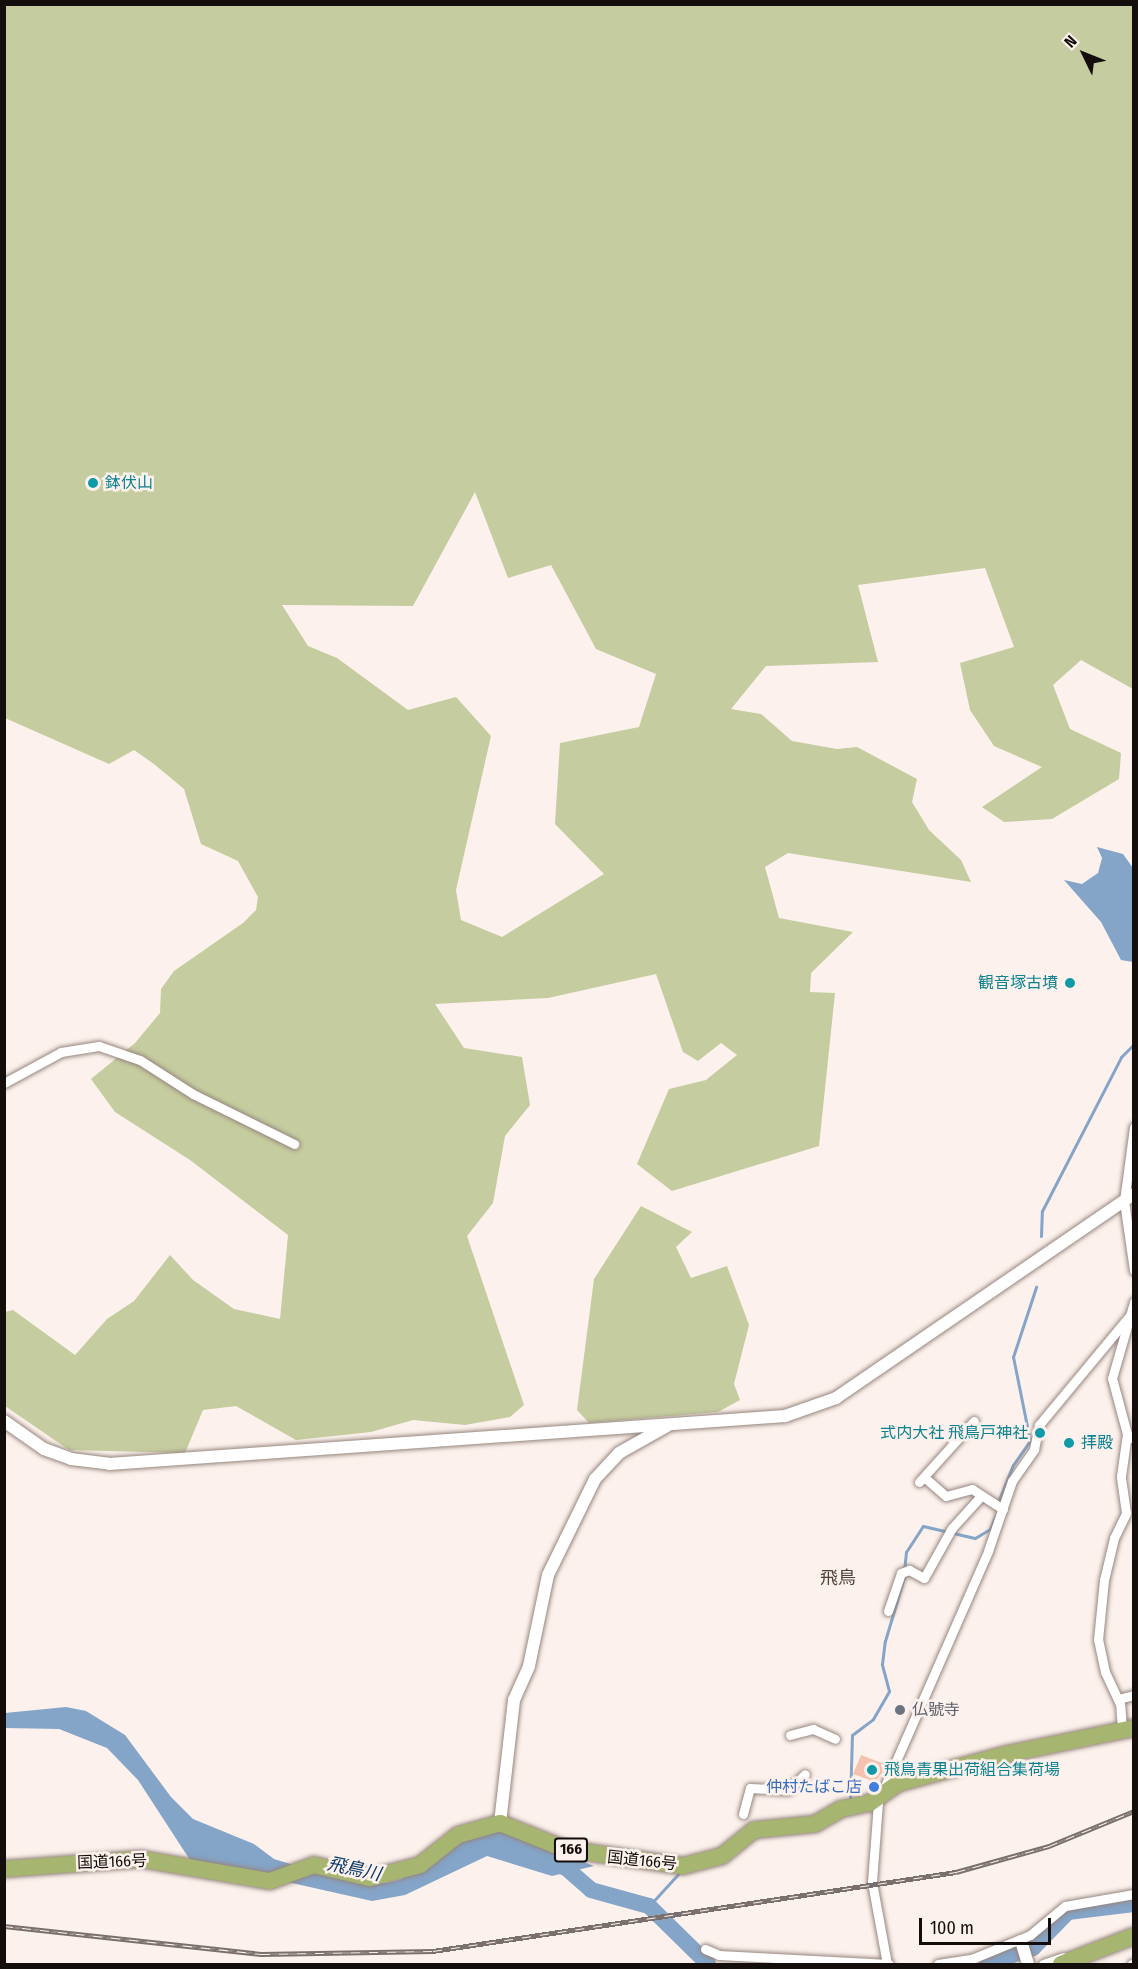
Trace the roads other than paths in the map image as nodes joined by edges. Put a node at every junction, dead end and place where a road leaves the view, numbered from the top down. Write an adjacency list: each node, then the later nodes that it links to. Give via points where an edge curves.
1 (4, 1083): 3 (street, via 61,1052 99,1046 140,1060 193,1094)
2 (1134, 1127): 4 (street)
3 (294, 1144)
4 (1129, 1198): 5 (street); 10 (street, via 836,1398 785,1416)
5 (1134, 1270)
6 (1134, 1302): 7 (street)
7 (1131, 1314): 11 (street, via 1112,1378); 13 (street, via 1039,1425 1034,1449 1011,1480)
8 (4, 1421): 10 (street, via 44,1449 70,1459 109,1464)
9 (974, 1421): 12 (street, via 921,1479 946,1496 972,1489)
10 (670, 1425): 23 (street, via 619,1454 601,1472 548,1575 530,1666 514,1700)
11 (1130, 1436): 16 (street, via 1121,1476 1126,1513 1114,1538 1104,1580 1098,1640 1105,1672)
12 (981, 1496): 13 (street); 14 (street, via 952,1528 924,1578 905,1572)
13 (1000, 1507): 21 (street)
14 (888, 1611)
15 (1134, 1695): 16 (street)
16 (1118, 1699): 17 (street)
17 (1128, 1729): 21 (highway, 国道166号 / 166, via 992,1758)
18 (790, 1735): 19 (street, via 813,1729)
19 (835, 1739)
20 (805, 1774): 22 (street, via 788,1790 750,1788)
21 (883, 1792): 23 (highway, 国道166号 / 166, via 870,1803 846,1808 815,1824 761,1827 722,1856 683,1866 566,1849); 32 (street, via 874,1817 872,1882)
22 (743, 1814)
23 (500, 1823): 24 (highway, 国道166号, via 458,1835 420,1865 395,1875 370,1878 304,1867 282,1880 141,1859)
24 (4, 1869)
25 (1134, 1894): 28 (street, via 1065,1906)
26 (1134, 1930): 34 (street)
27 (1134, 1936): 35 (highway)
28 (1021, 1940): 31 (street); 33 (street, via 974,1958)
29 (1134, 1942): 36 (highway)
30 (705, 1949): 32 (street, via 719,1955)
31 (1028, 1963)
32 (888, 1964)
33 (938, 1965)
34 (1043, 1965)
35 (1061, 1965)
36 (1076, 1965)

